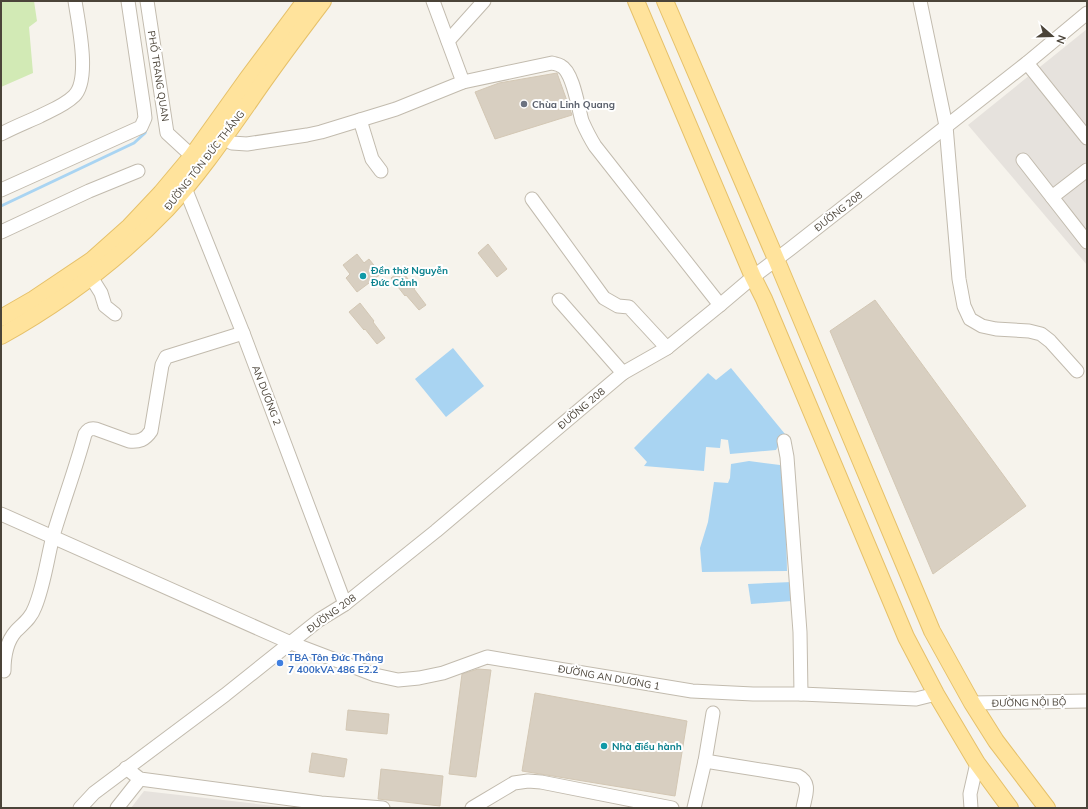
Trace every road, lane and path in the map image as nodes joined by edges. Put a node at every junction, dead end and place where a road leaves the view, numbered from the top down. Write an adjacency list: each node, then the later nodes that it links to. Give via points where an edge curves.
1 (75, 1): 17 (street, via 83,64 82,80 76,96)
2 (128, 1): 26 (street, via 144,109 141,127)
3 (147, 1): 20 (street, PHỐ TRANG QUAN, via 167,133)
4 (305, 1): 20 (main road, ĐƯỜNG TÔN ĐỨC THẮNG)
5 (324, 1): 18 (main road, ĐƯỜNG TÔN ĐỨC THẮNG)
6 (433, 1): 12 (street)
7 (484, 1): 12 (street)
8 (636, 1): 33 (main road)
9 (664, 1): 31 (main road)
10 (920, 1): 16 (street)
11 (1087, 13): 13 (street, ĐƯỜNG 208)
12 (448, 41): 14 (street)
13 (1027, 63): 16 (street, ĐƯỜNG 208); 19 (street)
14 (463, 82): 15 (street, via 396,109); 35 (street, via 552,63 564,68 570,77 582,120 595,146)
15 (360, 120): 18 (street, via 307,135 266,142 232,143); 24 (street, via 372,159)
16 (946, 126): 31 (street, ĐƯỜNG 208); 41 (street, via 959,279 964,306 970,319 982,326 996,329 1041,334)
17 (1, 134)
18 (224, 138): 25 (main road, ĐƯỜNG TÔN ĐỨC THẮNG)
19 (1087, 138)
20 (192, 156): 25 (street); 37 (main road, ĐƯỜNG TÔN ĐỨC THẮNG, via 162,193 92,260)
21 (1023, 160): 27 (street)
22 (1087, 170): 27 (street)
23 (138, 171): 29 (street)
24 (381, 171)
25 (185, 188): 32 (main road, ĐƯỜNG TÔN ĐỨC THẮNG, via 133,243); 38 (street, AN DƯƠNG 2)
26 (1, 190)
27 (1052, 197): 30 (street)
28 (532, 199): 40 (street, via 604,298 618,306 629,307)
29 (1, 232)
30 (1087, 242)
31 (776, 259): 33 (street, ĐƯỜNG 208); 52 (main road, via 932,631)
32 (91, 277): 36 (street, via 101,293 105,306); 39 (main road, ĐƯỜNG TÔN ĐỨC THẮNG)
33 (753, 277): 35 (street, ĐƯỜNG 208); 50 (main road, via 906,637)
34 (559, 300): 42 (street)
35 (720, 305): 40 (street, ĐƯỜNG 208)
36 (116, 314)
37 (1, 318)
38 (243, 333): 45 (street, via 166,358 162,365 151,431 147,437 129,442 96,429 91,428 86,432); 46 (street, AN DƯƠNG 2)
39 (1, 336)
40 (667, 348): 42 (street, ĐƯỜNG 208)
41 (1077, 371)
42 (623, 373): 46 (street, ĐƯỜNG 208, via 436,531)
43 (784, 441): 49 (street, via 800,632)
44 (1, 514): 45 (street, ĐƯỜNG AN DƯƠNG 1)
45 (53, 537): 47 (street, ĐƯỜNG AN DƯƠNG 1); 48 (street, via 35,606 30,618 10,640 4,657)
46 (345, 604): 47 (street, ĐƯỜNG 208, via 319,620)
47 (291, 643): 49 (street, ĐƯỜNG AN DƯƠNG 1, via 375,675 398,680 443,673 487,657 692,691); 56 (street, ĐƯỜNG 208)
48 (4, 671)
49 (801, 694): 50 (street, ĐƯỜNG AN DƯƠNG 1, via 916,699)
50 (936, 694): 55 (main road)
51 (1087, 702): 52 (street, ĐƯỜNG NỘI BỘ)
52 (972, 703): 68 (main road, via 996,741)
53 (713, 713): 54 (street)
54 (704, 761): 64 (street); 65 (street, via 798,776 806,781 807,785)
55 (977, 763): 66 (street, via 970,794); 67 (main road)
56 (126, 768): 57 (street); 59 (street, ĐƯỜNG 208, via 94,792)
57 (140, 779): 58 (street); 60 (street)
58 (357, 807): 61 (street)
59 (80, 808)
60 (117, 808)
61 (383, 808)
62 (472, 808): 63 (street, via 514,783 528,781)
63 (672, 808)
64 (694, 808)
65 (803, 808)
66 (971, 808)
67 (1010, 808)
68 (1047, 808)

